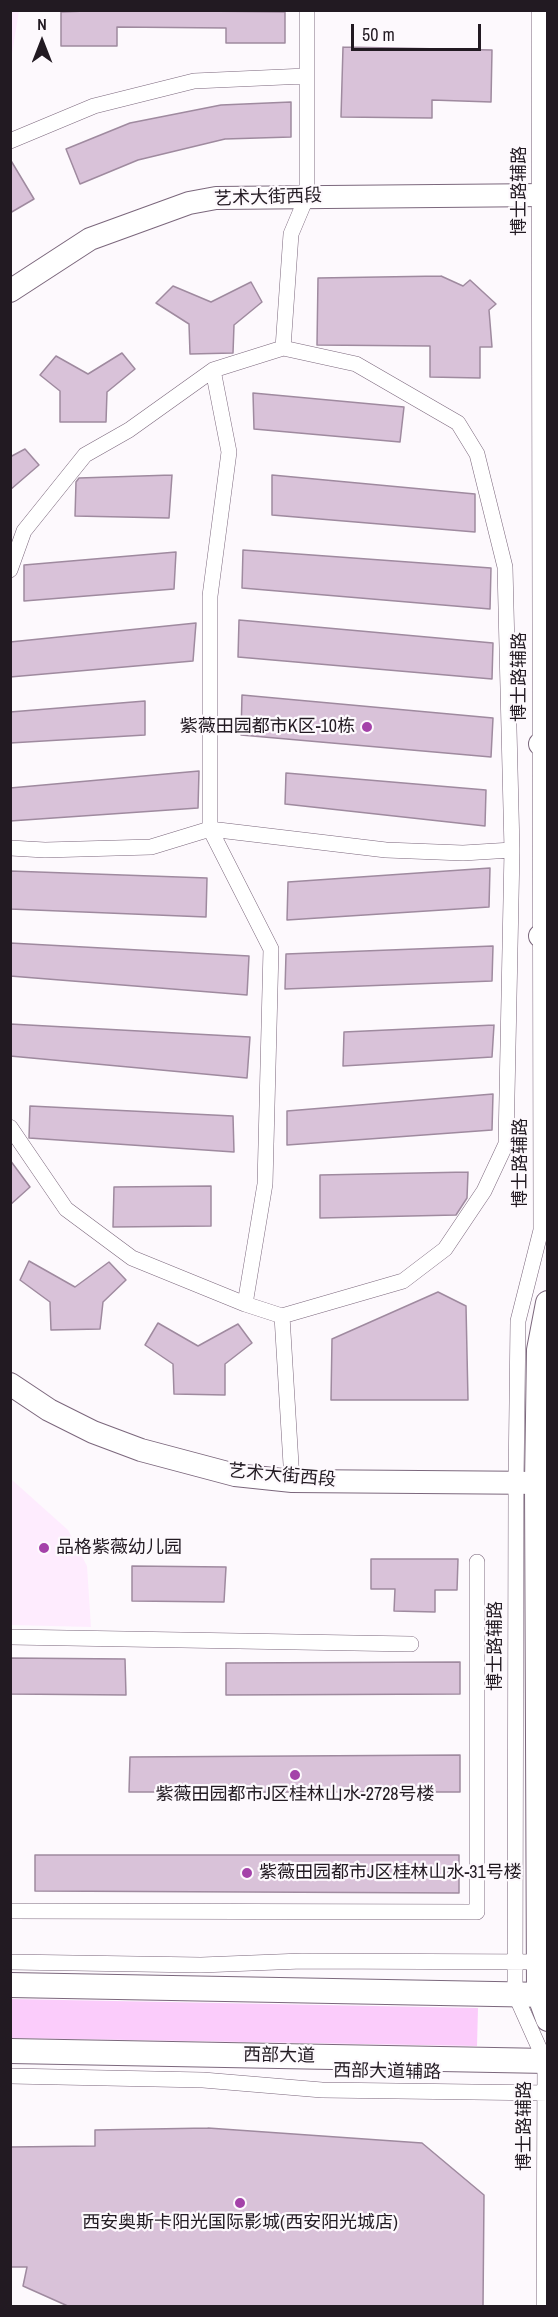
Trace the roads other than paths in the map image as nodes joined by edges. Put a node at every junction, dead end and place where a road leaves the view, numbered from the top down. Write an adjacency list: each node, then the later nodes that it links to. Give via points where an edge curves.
1 (307, 10): 3 (street)
2 (539, 10): 5 (street, 博士路辅路)
3 (306, 76): 4 (street, via 194,81 94,106); 6 (street)
4 (10, 141)
5 (544, 195): 6 (street, 艺术大街西段); 11 (street, 博士路辅路)
6 (307, 196): 7 (street, 艺术大街西段, via 216,198 189,203 90,240); 8 (street, via 291,234)
7 (10, 291)
8 (283, 348): 9 (street); 14 (street, via 356,364 458,423 477,454 505,567)
9 (213, 370): 10 (street, via 129,430 85,455 24,531); 12 (street, via 230,452 210,596)
10 (10, 570)
11 (544, 744): 15 (street, 博士路辅路)
12 (210, 829): 13 (street, via 151,848); 14 (street, via 386,850); 18 (street, via 271,949 265,1184)
13 (10, 848)
14 (512, 850): 19 (street, via 506,1144 484,1191 445,1249 403,1281)
15 (544, 936): 22 (street, 博士路辅路, via 540,1230 519,1321)
16 (10, 1127): 18 (street, via 66,1209 132,1258)
17 (548, 1303): 22 (main road, via 539,1350)
18 (244, 1304): 19 (street)
19 (282, 1316): 21 (street)
20 (10, 1384): 21 (street, 艺术大街西段, via 49,1410 141,1450 235,1475)
21 (292, 1481): 22 (street, 艺术大街西段)
22 (534, 1483): 28 (main road)
23 (477, 1562): 26 (street, via 477,1912)
24 (10, 1637): 25 (street)
25 (411, 1644)
26 (10, 1911)
27 (10, 1962): 28 (street)
28 (534, 1963): 30 (street, 博士路辅路); 31 (main road)
29 (10, 1985): 30 (main road)
30 (515, 1994): 31 (main road); 34 (street, 博士路辅路)
31 (543, 1994): 32 (main road)
32 (548, 2019)
33 (10, 2051): 34 (main road, 西部大道)
34 (546, 2061): 36 (street, 博士路辅路)
35 (10, 2076): 36 (street, 西部大道辅路, via 203,2080 322,2090)
36 (546, 2093): 37 (street, 博士路辅路)
37 (544, 2307)

